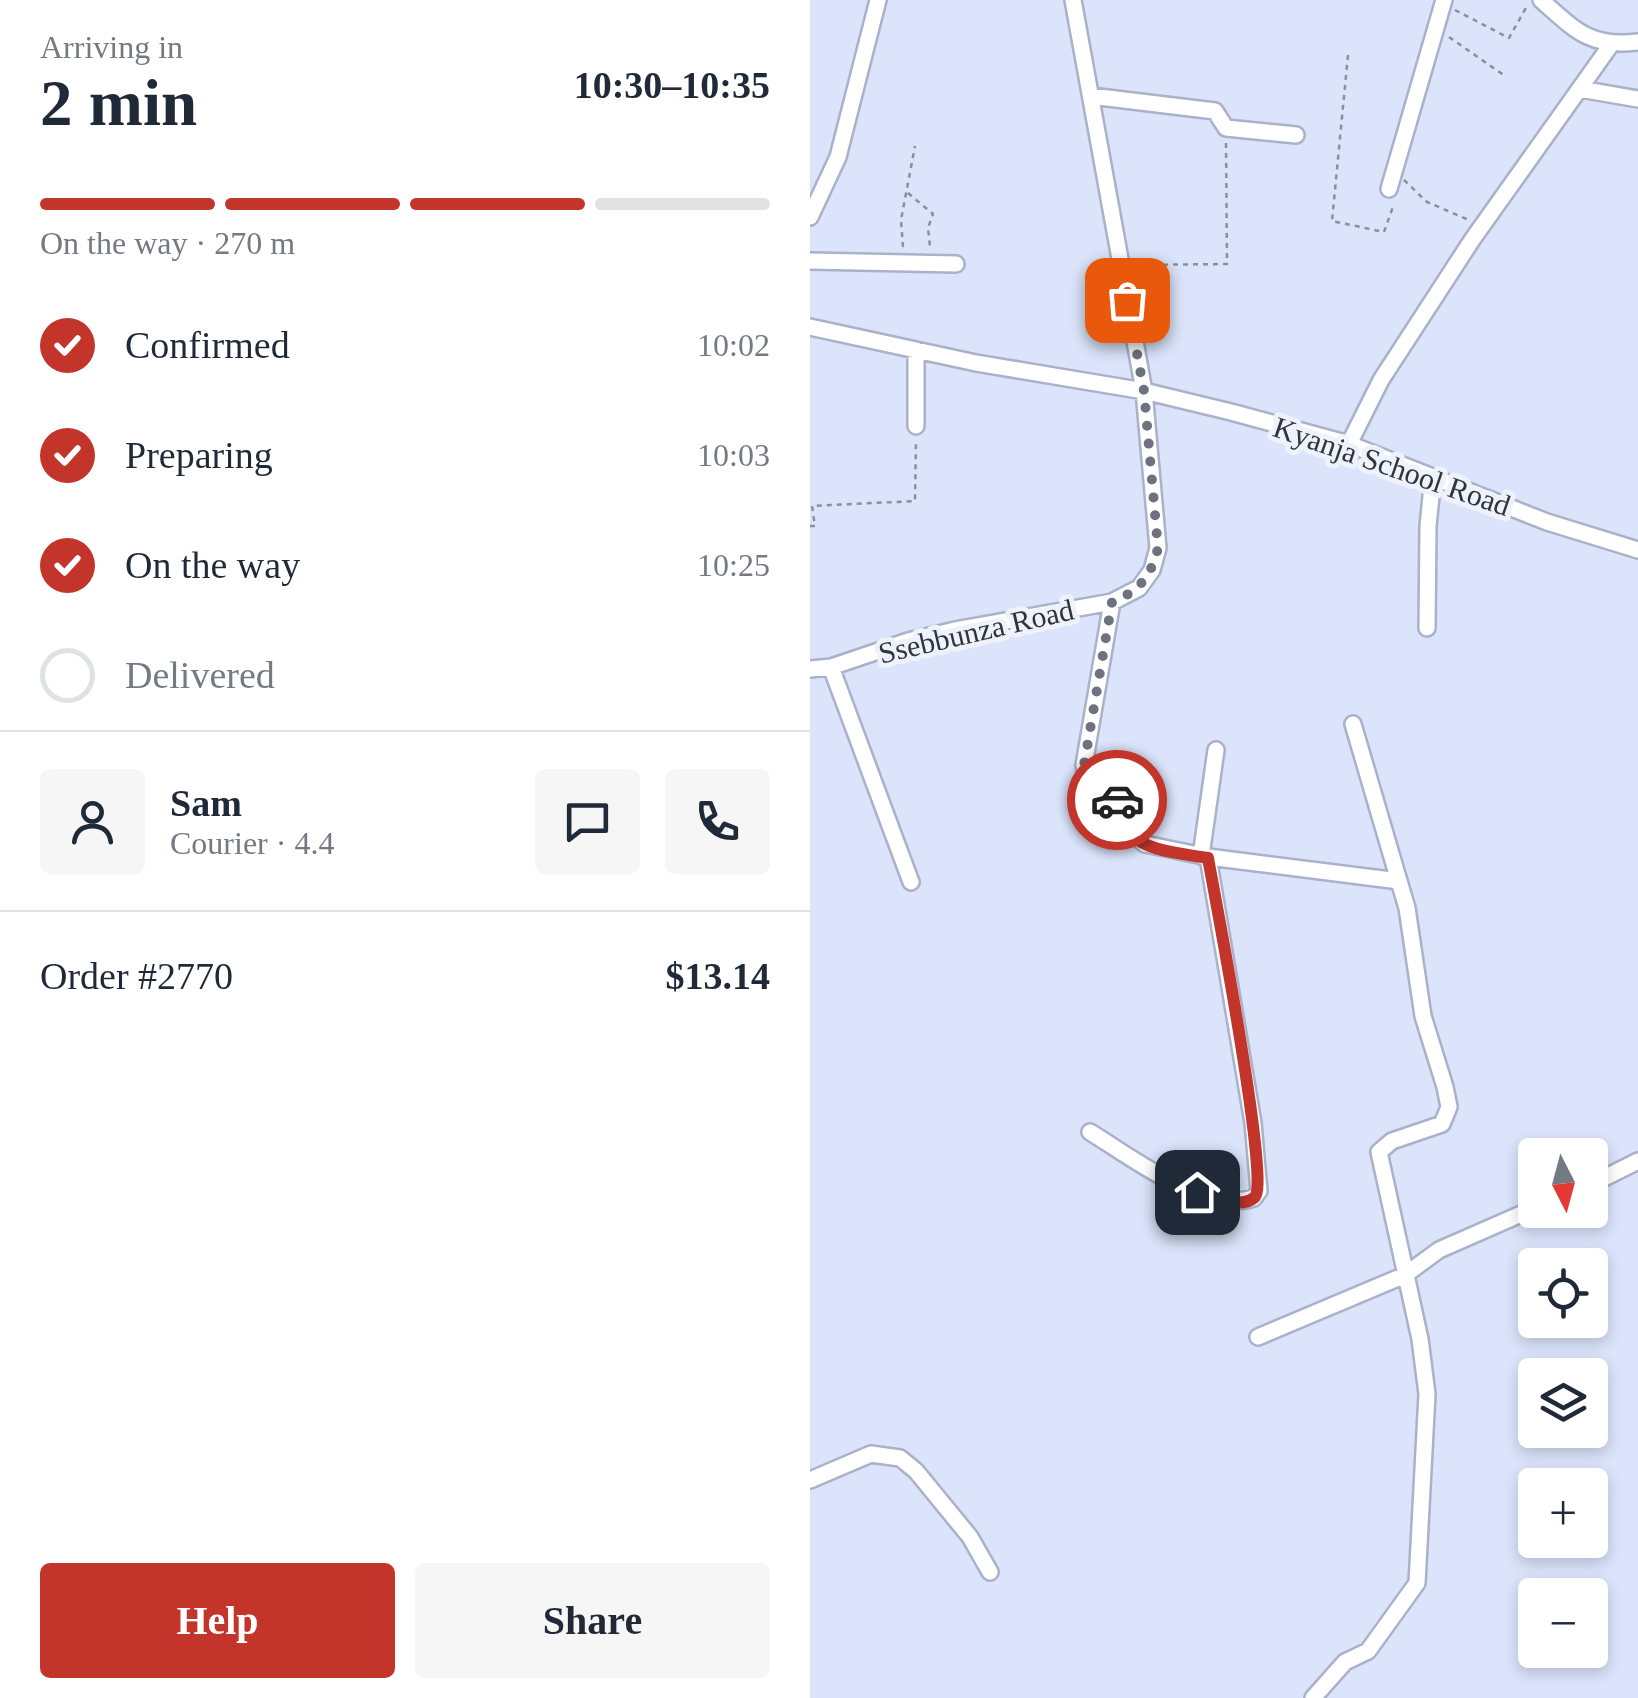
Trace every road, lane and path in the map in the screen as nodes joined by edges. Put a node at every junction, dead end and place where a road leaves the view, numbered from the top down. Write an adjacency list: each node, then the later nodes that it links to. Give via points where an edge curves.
1 (878, 0): 20 (street, via 838,157)
2 (1073, 0): 13 (street, Ssebbunza Road)
3 (1444, 0): 19 (street)
4 (1530, 0): 6 (path, via 1510,38 1453,8)
5 (1540, 0): 9 (street)
6 (1450, 22)
7 (1448, 35): 11 (path)
8 (1638, 42): 9 (street)
9 (1610, 46): 12 (street)
10 (1348, 55): 19 (path, via 1332,220 1384,232)
11 (1505, 76)
12 (1580, 88): 14 (street); 21 (street)
13 (1091, 96): 15 (street, via 1215,110); 29 (street, Ssebbunza Road)
14 (1638, 99)
15 (1226, 128): 16 (street); 26 (path, via 1227,264)
16 (1296, 135)
17 (914, 146): 18 (path)
18 (906, 191): 22 (path); 23 (path, via 933,214)
19 (1395, 191): 21 (path, via 1401,177 1427,202)
20 (810, 217)
21 (1482, 226): 31 (street, via 1381,380)
22 (904, 254)
23 (931, 254)
24 (810, 261): 25 (street)
25 (956, 264)
26 (1133, 265)
27 (810, 327): 28 (street, Kyanja School Road)
28 (916, 350): 29 (street, Kyanja School Road); 30 (street)
29 (1144, 391): 31 (street, Kyanja School Road); 35 (street, Ssebbunza Road, via 1158,548 1139,588)
30 (916, 426): 33 (path, via 915,500 812,506 816,526)
31 (1349, 444): 32 (street, Kyanja School Road)
32 (1433, 477): 34 (street, Kyanja School Road); 36 (street)
33 (810, 526)
34 (1638, 550)
35 (1112, 602): 37 (street, Ssebbunza Road, via 908,640); 41 (street, via 1084,773 1118,801 1134,837)
36 (1427, 628)
37 (831, 667): 38 (street, Ssebbunza Road); 43 (street)
38 (810, 669)
39 (1353, 724): 42 (street)
40 (1216, 750): 41 (street)
41 (1204, 857): 42 (street); 44 (street, via 1253,1124 1258,1191 1239,1202 1188,1188)
42 (1399, 881): 48 (street, via 1423,1016 1449,1108 1435,1129 1392,1141 1380,1152)
43 (911, 882)
44 (1090, 1132)
45 (1638, 1161): 46 (street)
46 (1608, 1176)
47 (1518, 1215): 48 (street, via 1439,1250)
48 (1405, 1275): 49 (street); 52 (street, via 1427,1394 1417,1583 1368,1652 1345,1662)
49 (1258, 1338)
50 (810, 1480): 51 (street, via 871,1454 900,1458 970,1537)
51 (990, 1572)
52 (1313, 1698)

